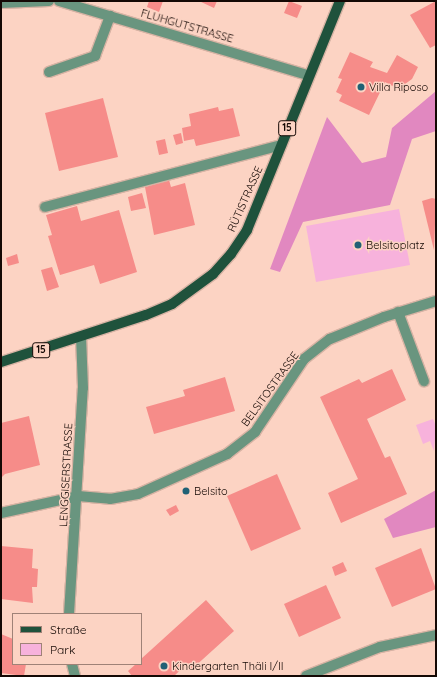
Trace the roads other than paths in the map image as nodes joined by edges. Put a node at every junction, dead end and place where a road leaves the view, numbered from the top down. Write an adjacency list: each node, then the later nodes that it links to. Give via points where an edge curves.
1 (49, 1): 4 (street)
2 (59, 1): 5 (street, FLUHGUTSTRASSE)
3 (340, 1): 7 (main road, RÜTISTRASSE / 15)
4 (1, 3)
5 (110, 16): 6 (street, via 95,56); 7 (street, FLUHGUTSTRASSE)
6 (49, 72)
7 (308, 75): 8 (main road, RÜTISTRASSE / 15)
8 (280, 145): 9 (street); 12 (main road, RÜTISTRASSE / 15, via 247,230 231,254 213,274 172,304)
9 (45, 207)
10 (436, 301): 11 (street, BELSITOSTRASSE)
11 (398, 312): 14 (street); 15 (street, BELSITOSTRASSE, via 330,339 304,359 255,432 227,454 138,494 110,499)
12 (81, 337): 13 (main road, RÜTISTRASSE / 15); 15 (street, LENGGISERSTRASSE, via 83,388)
13 (1, 362)
14 (424, 381)
15 (78, 496): 16 (street, BELSITOSTRASSE); 17 (street, LENGGISERSTRASSE)
16 (1, 513)
17 (69, 613)
18 (436, 635): 21 (street, via 380,647)
19 (72, 665): 20 (street)
20 (75, 676)
21 (306, 676)

